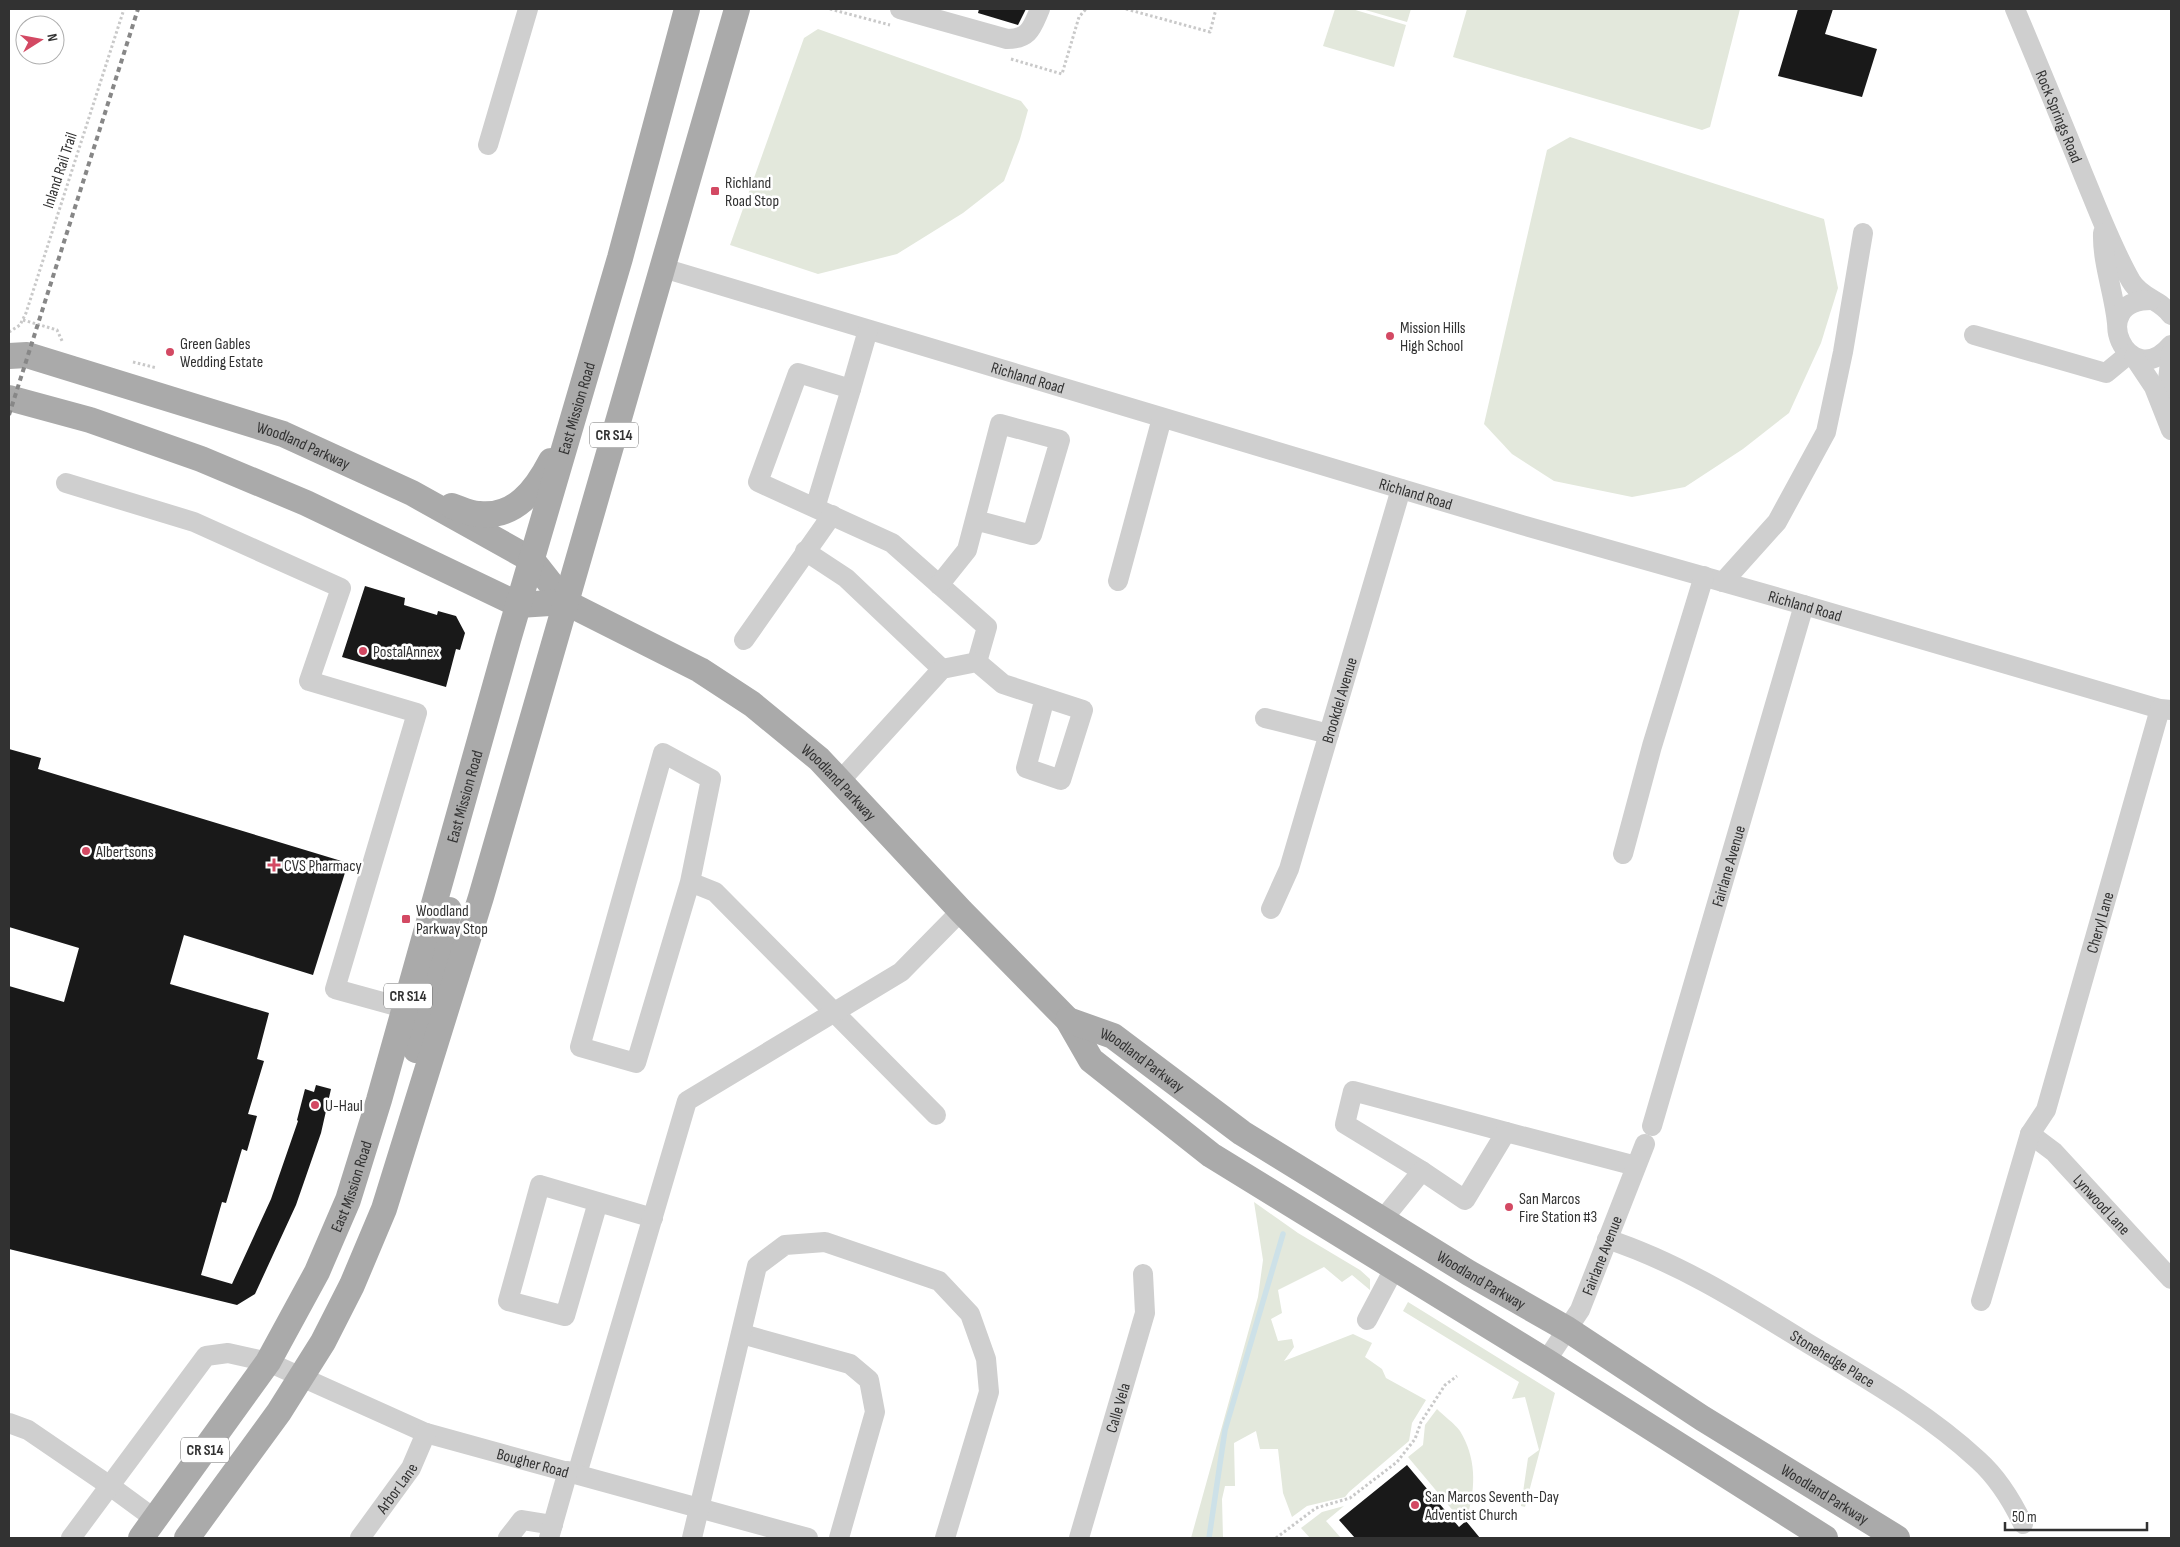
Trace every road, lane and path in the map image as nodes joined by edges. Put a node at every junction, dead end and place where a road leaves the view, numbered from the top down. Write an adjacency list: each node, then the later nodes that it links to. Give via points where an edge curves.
1 (124, 9): 15 (path, Inland Rail Trail)
2 (528, 9): 10 (street)
3 (687, 9): 31 (main road, East Mission Road / CR S14)
4 (738, 9): 13 (main road, CR S14)
5 (900, 9): 6 (street, via 1007,39 1025,35 1032,28)
6 (1040, 9)
7 (1126, 9): 8 (path, via 1210,32)
8 (1216, 9)
9 (2015, 9): 11 (street, Rock Springs Road)
10 (488, 144)
11 (2104, 223): 14 (street, Rock Springs Road, via 2132,283); 16 (street, Rock Springs Road, via 2102,244 2115,299)
12 (1863, 234): 40 (street, via 1826,432 1777,522)
13 (663, 268): 17 (street, Richland Road); 43 (main road, CR S14)
14 (2163, 305): 16 (street, via 2142,300 2124,309)
15 (23, 320): 18 (path); 21 (path, via 57,330 63,344)
16 (2117, 323): 23 (street, via 2118,338)
17 (868, 330): 27 (street); 30 (street, Richland Road)
18 (9, 332)
19 (1974, 335): 23 (street, via 2106,373)
20 (2171, 345): 23 (street, via 2165,353 2146,360)
21 (72, 346)
22 (2171, 353): 28 (street, via 2168,380)
23 (2131, 355): 32 (street, via 2154,387)
24 (9, 356): 35 (main road, Woodland Parkway, via 27,355 283,434)
25 (124, 360): 26 (path)
26 (157, 368)
27 (851, 389): 36 (street); 36 (street, via 798,373 758,482)
28 (2171, 395)
29 (9, 398): 44 (main road, via 90,420 201,459 306,503)
30 (1162, 418): 34 (street, Richland Road); 41 (street)
31 (573, 419): 35 (main road, via 541,481 513,508 479,514); 39 (main road, East Mission Road / CR S14)
32 (2171, 430)
33 (66, 483): 59 (street, via 194,522 341,588 309,681 418,713 335,989)
34 (1401, 489): 40 (street, Richland Road); 52 (street, Brookdel Avenue)
35 (412, 493): 39 (main road, Woodland Parkway)
36 (823, 512): 38 (street); 42 (street, via 892,543)
37 (975, 520): 37 (street, via 1000,424 1060,440 1032,535); 42 (street, via 967,550)
38 (805, 551): 46 (street); 48 (street, via 846,578)
39 (532, 560): 43 (main road, Woodland Parkway); 44 (main road, East Mission Road / CR S14)
40 (1714, 579): 45 (street, Richland Road); 55 (street, via 1652,746)
41 (1118, 581)
42 (939, 584): 47 (street, via 987,626)
43 (565, 602): 44 (main road); 53 (main road, Woodland Parkway, via 700,670 752,704 819,759); 64 (main road, CR S14, via 481,897)
44 (519, 605): 54 (main road, East Mission Road / CR S14)
45 (1804, 605): 50 (street, Richland Road); 66 (street, Fairlane Avenue, via 1648,1135)
46 (744, 640)
47 (977, 662): 48 (street); 49 (street, via 1004,684)
48 (942, 669): 53 (street)
49 (1046, 698)
50 (2166, 710): 65 (street, Cheryl Lane, via 2046,1110)
51 (1265, 718): 52 (street)
52 (1329, 734): 57 (street, Brookdel Avenue, via 1289,869)
53 (840, 781): 58 (main road, Woodland Parkway)
54 (448, 850): 59 (main road, East Mission Road / CR S14); 64 (main road, via 456,853 460,861 408,1083)
55 (1623, 854)
56 (690, 882): 56 (street, via 636,1063 580,1047 664,753 711,779); 60 (street, via 715,892)
57 (1271, 909)
58 (961, 911): 60 (street, via 901,972); 61 (main road, Woodland Parkway)
59 (404, 1008): 80 (main road, East Mission Road / CR S14, via 348,1200 318,1272)
60 (835, 1012): 62 (street); 69 (street, via 687,1101)
61 (1068, 1020): 70 (main road, Woodland Parkway, via 1113,1036 1242,1133); 72 (main road, Woodland Parkway, via 1091,1060 1211,1154)
62 (936, 1115)
63 (1506, 1132): 66 (street); 67 (street, via 1465,1200); 67 (street, via 1353,1091 1345,1124)
64 (408, 1134): 82 (main road, CR S14, via 384,1209 352,1285)
65 (2030, 1134): 74 (street, Lynwood Lane, via 2054,1152); 75 (street, Cheryl Lane)
66 (1636, 1166): 71 (street, Fairlane Avenue)
67 (1422, 1171): 70 (street)
68 (598, 1202): 68 (street, via 540,1185 508,1302 565,1316); 69 (street)
69 (653, 1218): 85 (street)
70 (1383, 1219): 77 (main road, Woodland Parkway)
71 (1607, 1239): 77 (street, Fairlane Avenue, via 1580,1310); 88 (street, Stonehedge Place, via 1633,1247 1704,1280 1896,1397 1979,1461 2013,1502)
72 (1394, 1267): 76 (street); 79 (main road, Woodland Parkway)
73 (1143, 1274): 99 (street, Calle Vela, via 1144,1313)
74 (2171, 1279)
75 (1981, 1301)
76 (1367, 1320)
77 (1567, 1329): 79 (street, Fairlane Avenue); 102 (main road, Woodland Parkway, via 1702,1418)
78 (742, 1334): 87 (street); 97 (street, via 850,1364 869,1380 875,1412); 98 (street, via 757,1266 785,1245 825,1242 939,1280 970,1314 986,1358 989,1392)
79 (1546, 1361): 101 (main road, Woodland Parkway)
80 (268, 1362): 82 (street, Bougher Road); 86 (street, Bougher Road, via 228,1353 206,1356); 89 (main road, East Mission Road / CR S14)
81 (1456, 1376): 100 (path, via 1445,1385 1421,1422 1415,1439 1397,1462 1350,1498 1316,1508)
82 (301, 1377): 84 (street, Bougher Road); 92 (main road, CR S14)
83 (9, 1423): 86 (street, via 28,1430)
84 (426, 1433): 85 (street, Bougher Road); 93 (street, Arbor Lane, via 411,1468)
85 (572, 1473): 87 (street, Bougher Road); 90 (street)
86 (110, 1486): 89 (street); 91 (street, Bougher Road)
87 (698, 1508): 95 (street); 96 (street, Bougher Road)
88 (2023, 1524)
89 (148, 1529)
90 (551, 1531): 94 (street, via 522,1520)
91 (71, 1538)
92 (187, 1538)
93 (360, 1538)
94 (508, 1538)
95 (692, 1538)
96 (808, 1538)
97 (839, 1538)
98 (945, 1538)
99 (1079, 1538)
100 (1276, 1538)
101 (1825, 1538)
102 (1897, 1538)

